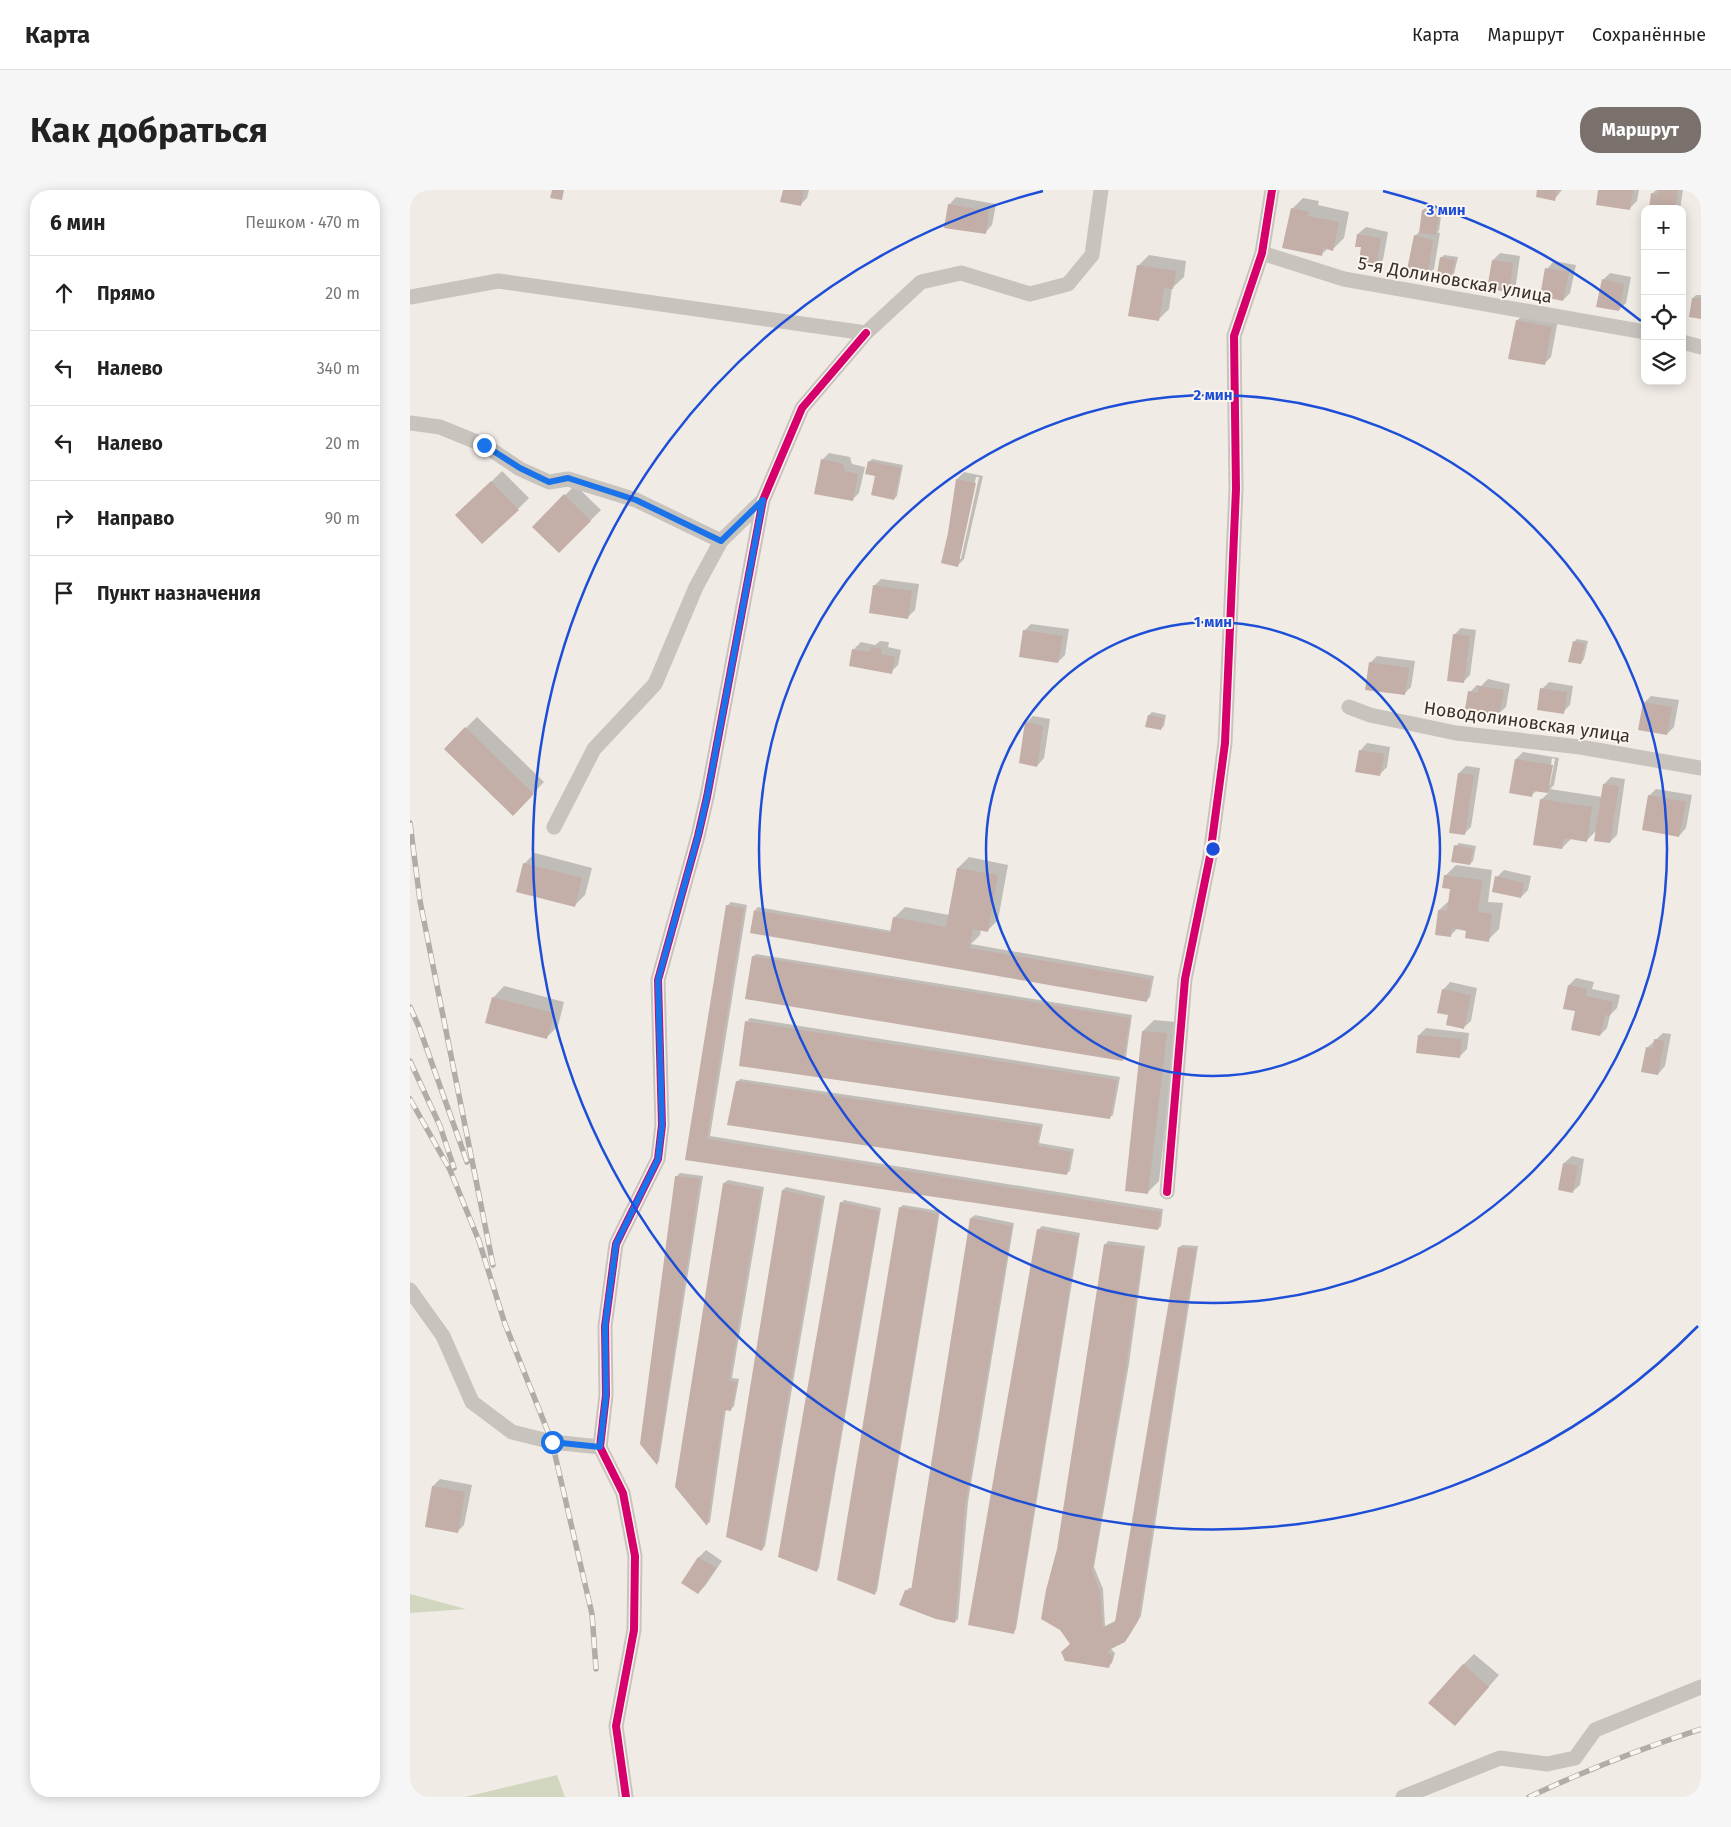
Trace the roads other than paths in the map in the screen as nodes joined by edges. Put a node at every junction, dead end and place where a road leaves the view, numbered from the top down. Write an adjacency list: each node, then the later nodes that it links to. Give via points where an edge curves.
1 (1101, 190): 6 (street, via 1092,255 1068,284 1030,294 961,273 921,282)
2 (1272, 190): 3 (street)
3 (1262, 253): 5 (street, 5-я Долиновская улица, via 1344,279); 15 (street, via 1234,336 1236,498 1225,744 1210,856 1185,979)
4 (410, 297): 6 (street, via 498,281)
5 (1641, 331)
6 (866, 333): 10 (street, via 802,408)
7 (1686, 343): 8 (street)
8 (1701, 347)
9 (410, 423): 11 (street, via 440,427 484,445 549,482 568,478 636,500)
10 (763, 500): 11 (street); 17 (street, via 700,826 658,980 662,1125 658,1159 616,1244 605,1326 606,1395)
11 (721, 541): 14 (street, via 696,587 655,684 594,749)
12 (1349, 707): 13 (street, Новодолиновская улица, via 1370,715 1456,733 1580,747)
13 (1701, 768)
14 (554, 827)
15 (1168, 1192)
16 (410, 1290): 17 (street, via 443,1336 472,1402 512,1432 552,1442)
17 (600, 1447): 19 (street, via 623,1493 636,1556 634,1630 616,1726)
18 (1701, 1687): 20 (street, via 1595,1730 1574,1758 1547,1764 1500,1758)
19 (626, 1797)
20 (1403, 1797)

